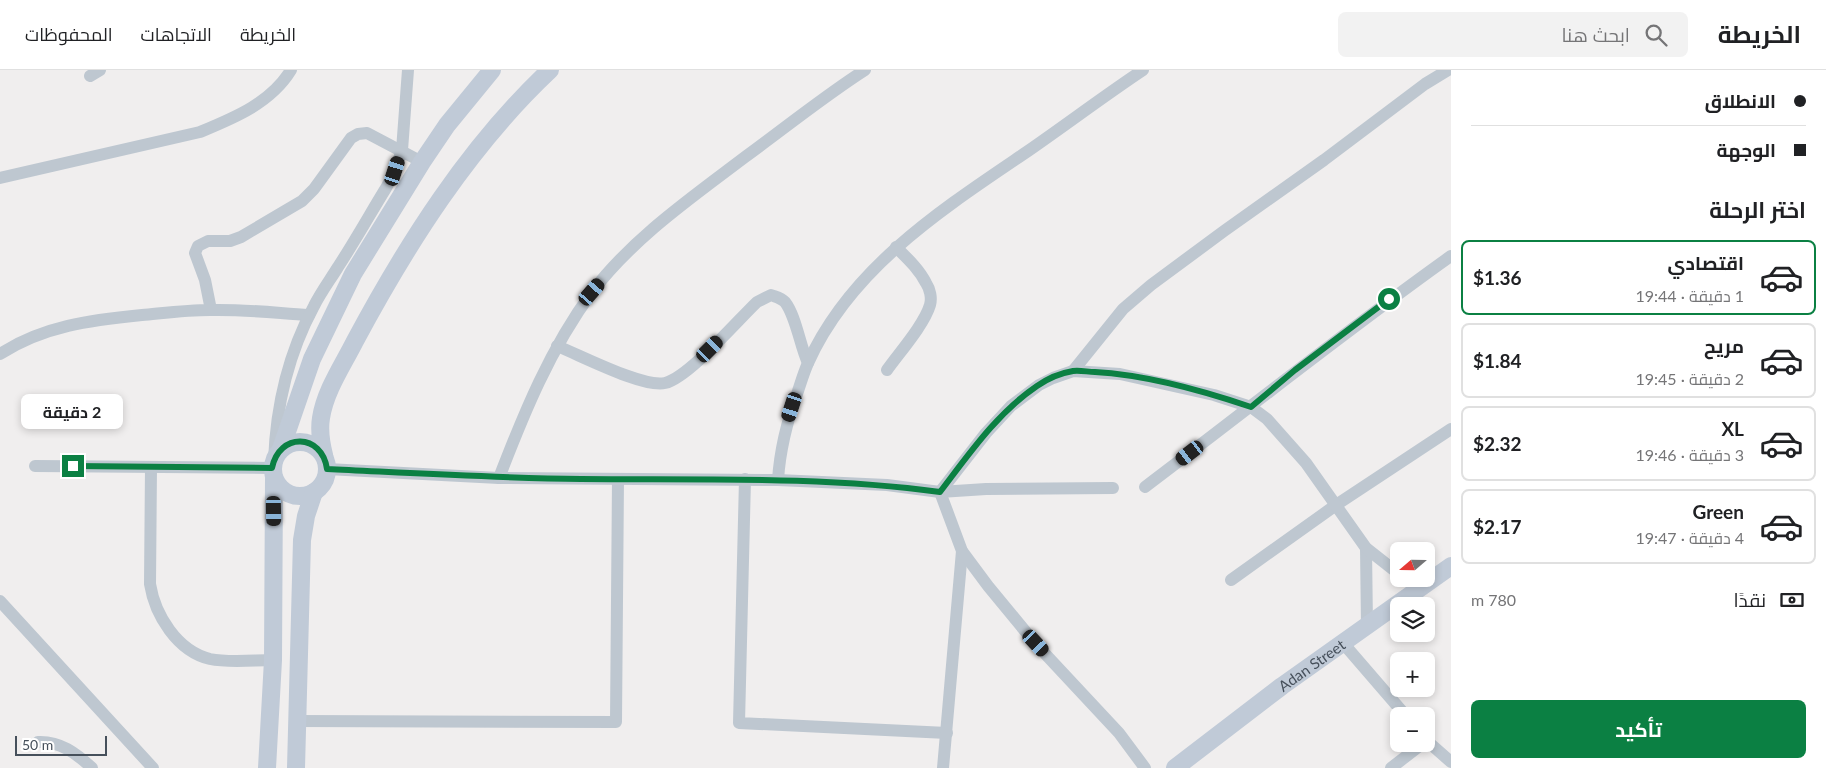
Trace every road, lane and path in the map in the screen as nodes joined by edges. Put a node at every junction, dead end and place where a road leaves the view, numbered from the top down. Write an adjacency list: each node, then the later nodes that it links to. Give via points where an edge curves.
1 (291, 70): 10 (street, via 278,88 262,101 228,121 200,132)
2 (408, 70): 8 (street)
3 (492, 70): 9 (street, via 447,125)
4 (864, 70): 15 (street, via 696,193 641,238 592,292)
5 (1143, 70): 11 (street, via 952,202)
6 (1448, 70): 19 (street, via 1151,285 1123,309)
7 (539, 74): 22 (street, via 466,166 412,242 351,348 325,402 320,431)
8 (402, 150): 9 (street); 13 (street, via 367,133 358,134 351,138 302,201 241,237 230,241 208,241 198,246 196,253); 14 (street, via 386,188)
9 (422, 162): 23 (street, via 339,302 312,359)
10 (0, 178)
11 (896, 247): 17 (street, via 860,282 831,321); 18 (street, via 927,284 930,305)
12 (1451, 256): 20 (street, via 1358,322)
13 (211, 310): 14 (street); 16 (street, via 77,322 44,333)
14 (309, 315): 23 (street, via 286,375 277,418)
15 (557, 346): 17 (street, via 630,376 664,383 684,373 757,302 771,295 785,302 791,312); 26 (street, via 520,422)
16 (0, 354)
17 (808, 363): 29 (street, via 786,425)
18 (887, 370)
19 (1074, 371): 20 (street, via 1120,374 1156,381); 33 (street, via 1038,385 1011,406)
20 (1251, 407): 30 (street); 34 (street, via 1282,434)
21 (1451, 429): 34 (street)
22 (325, 462): 23 (street, via 319,450 307,442 293,442); 26 (street); 32 (street, via 324,482)
23 (275, 464): 25 (street); 32 (street, via 277,485 288,494 301,496); 45 (street)
24 (35, 466): 25 (street)
25 (150, 467): 45 (street, via 150,584 152,598 163,619 178,640 202,656)
26 (499, 478): 27 (street)
27 (618, 479): 28 (street); 47 (street, via 616,722)
28 (745, 479): 29 (street); 48 (street, via 739,723)
29 (778, 480): 33 (street, via 887,485)
30 (1145, 487)
31 (1113, 488): 33 (street)
32 (314, 492): 47 (street, via 302,540)
33 (940, 492): 36 (street)
34 (1336, 505): 35 (street); 40 (street)
35 (1366, 548): 38 (street); 43 (street)
36 (962, 551): 48 (street); 59 (street, via 1036,643 1119,733)
37 (1451, 566): 39 (street, Adan Street)
38 (1390, 567)
39 (1435, 573)
40 (1231, 580)
41 (1408, 588): 43 (street, Adan Street)
42 (0, 601): 55 (street)
43 (1366, 626): 44 (street, Adan Street)
44 (1343, 643): 46 (street); 53 (street, Adan Street)
45 (273, 660): 56 (street)
46 (1398, 707)
47 (297, 721): 57 (street)
48 (947, 733): 58 (street)
49 (38, 742): 54 (street, via 57,743)
50 (1435, 748): 52 (street)
51 (1412, 752): 60 (street)
52 (1451, 762)
53 (1179, 767)
54 (92, 768)
55 (153, 768)
56 (268, 768)
57 (296, 768)
58 (943, 768)
59 (1145, 768)
60 (1391, 768)

